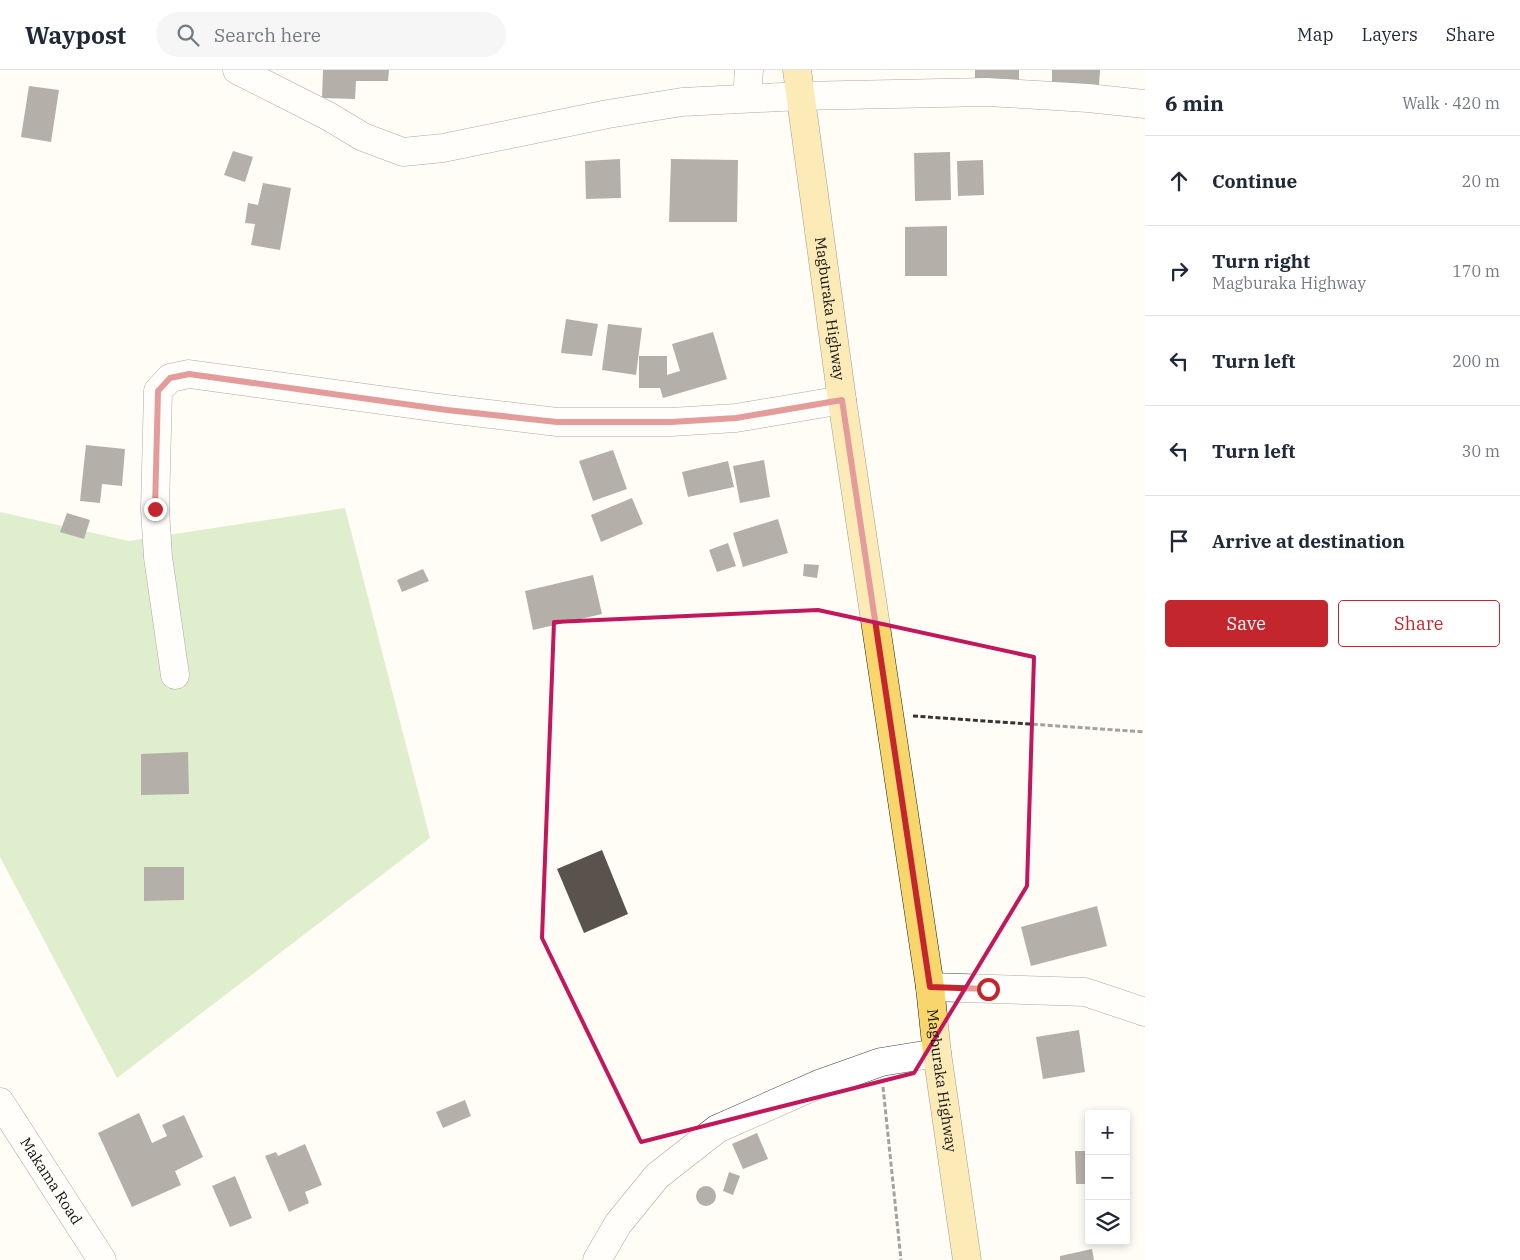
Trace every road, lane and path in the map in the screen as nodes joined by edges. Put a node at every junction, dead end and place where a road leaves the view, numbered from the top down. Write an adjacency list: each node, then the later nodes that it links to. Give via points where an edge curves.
1 (237, 70): 4 (street, via 363,137 403,152 444,148 682,102)
2 (749, 70): 4 (street)
3 (799, 83): 4 (street); 5 (street, via 1088,98); 6 (main road, Magburaka Highway)
4 (747, 98)
5 (1145, 104)
6 (842, 400): 7 (street, via 736,418 671,422 557,422 189,374 170,378 158,391 155,509 158,557); 8 (main road, Magburaka Highway)
7 (175, 675)
8 (888, 715): 9 (path); 10 (main road, Magburaka Highway)
9 (1145, 732)
10 (930, 987): 11 (street, via 1085,992); 12 (main road, Magburaka Highway)
11 (1145, 1012)
12 (937, 1053): 13 (street); 18 (main road, Magburaka Highway)
13 (881, 1062): 16 (street, via 818,1084 717,1128 657,1176 618,1224); 17 (path)
14 (0, 1102): 15 (street, Makama Road)
15 (102, 1260)
16 (597, 1260)
17 (901, 1260)
18 (967, 1260)

